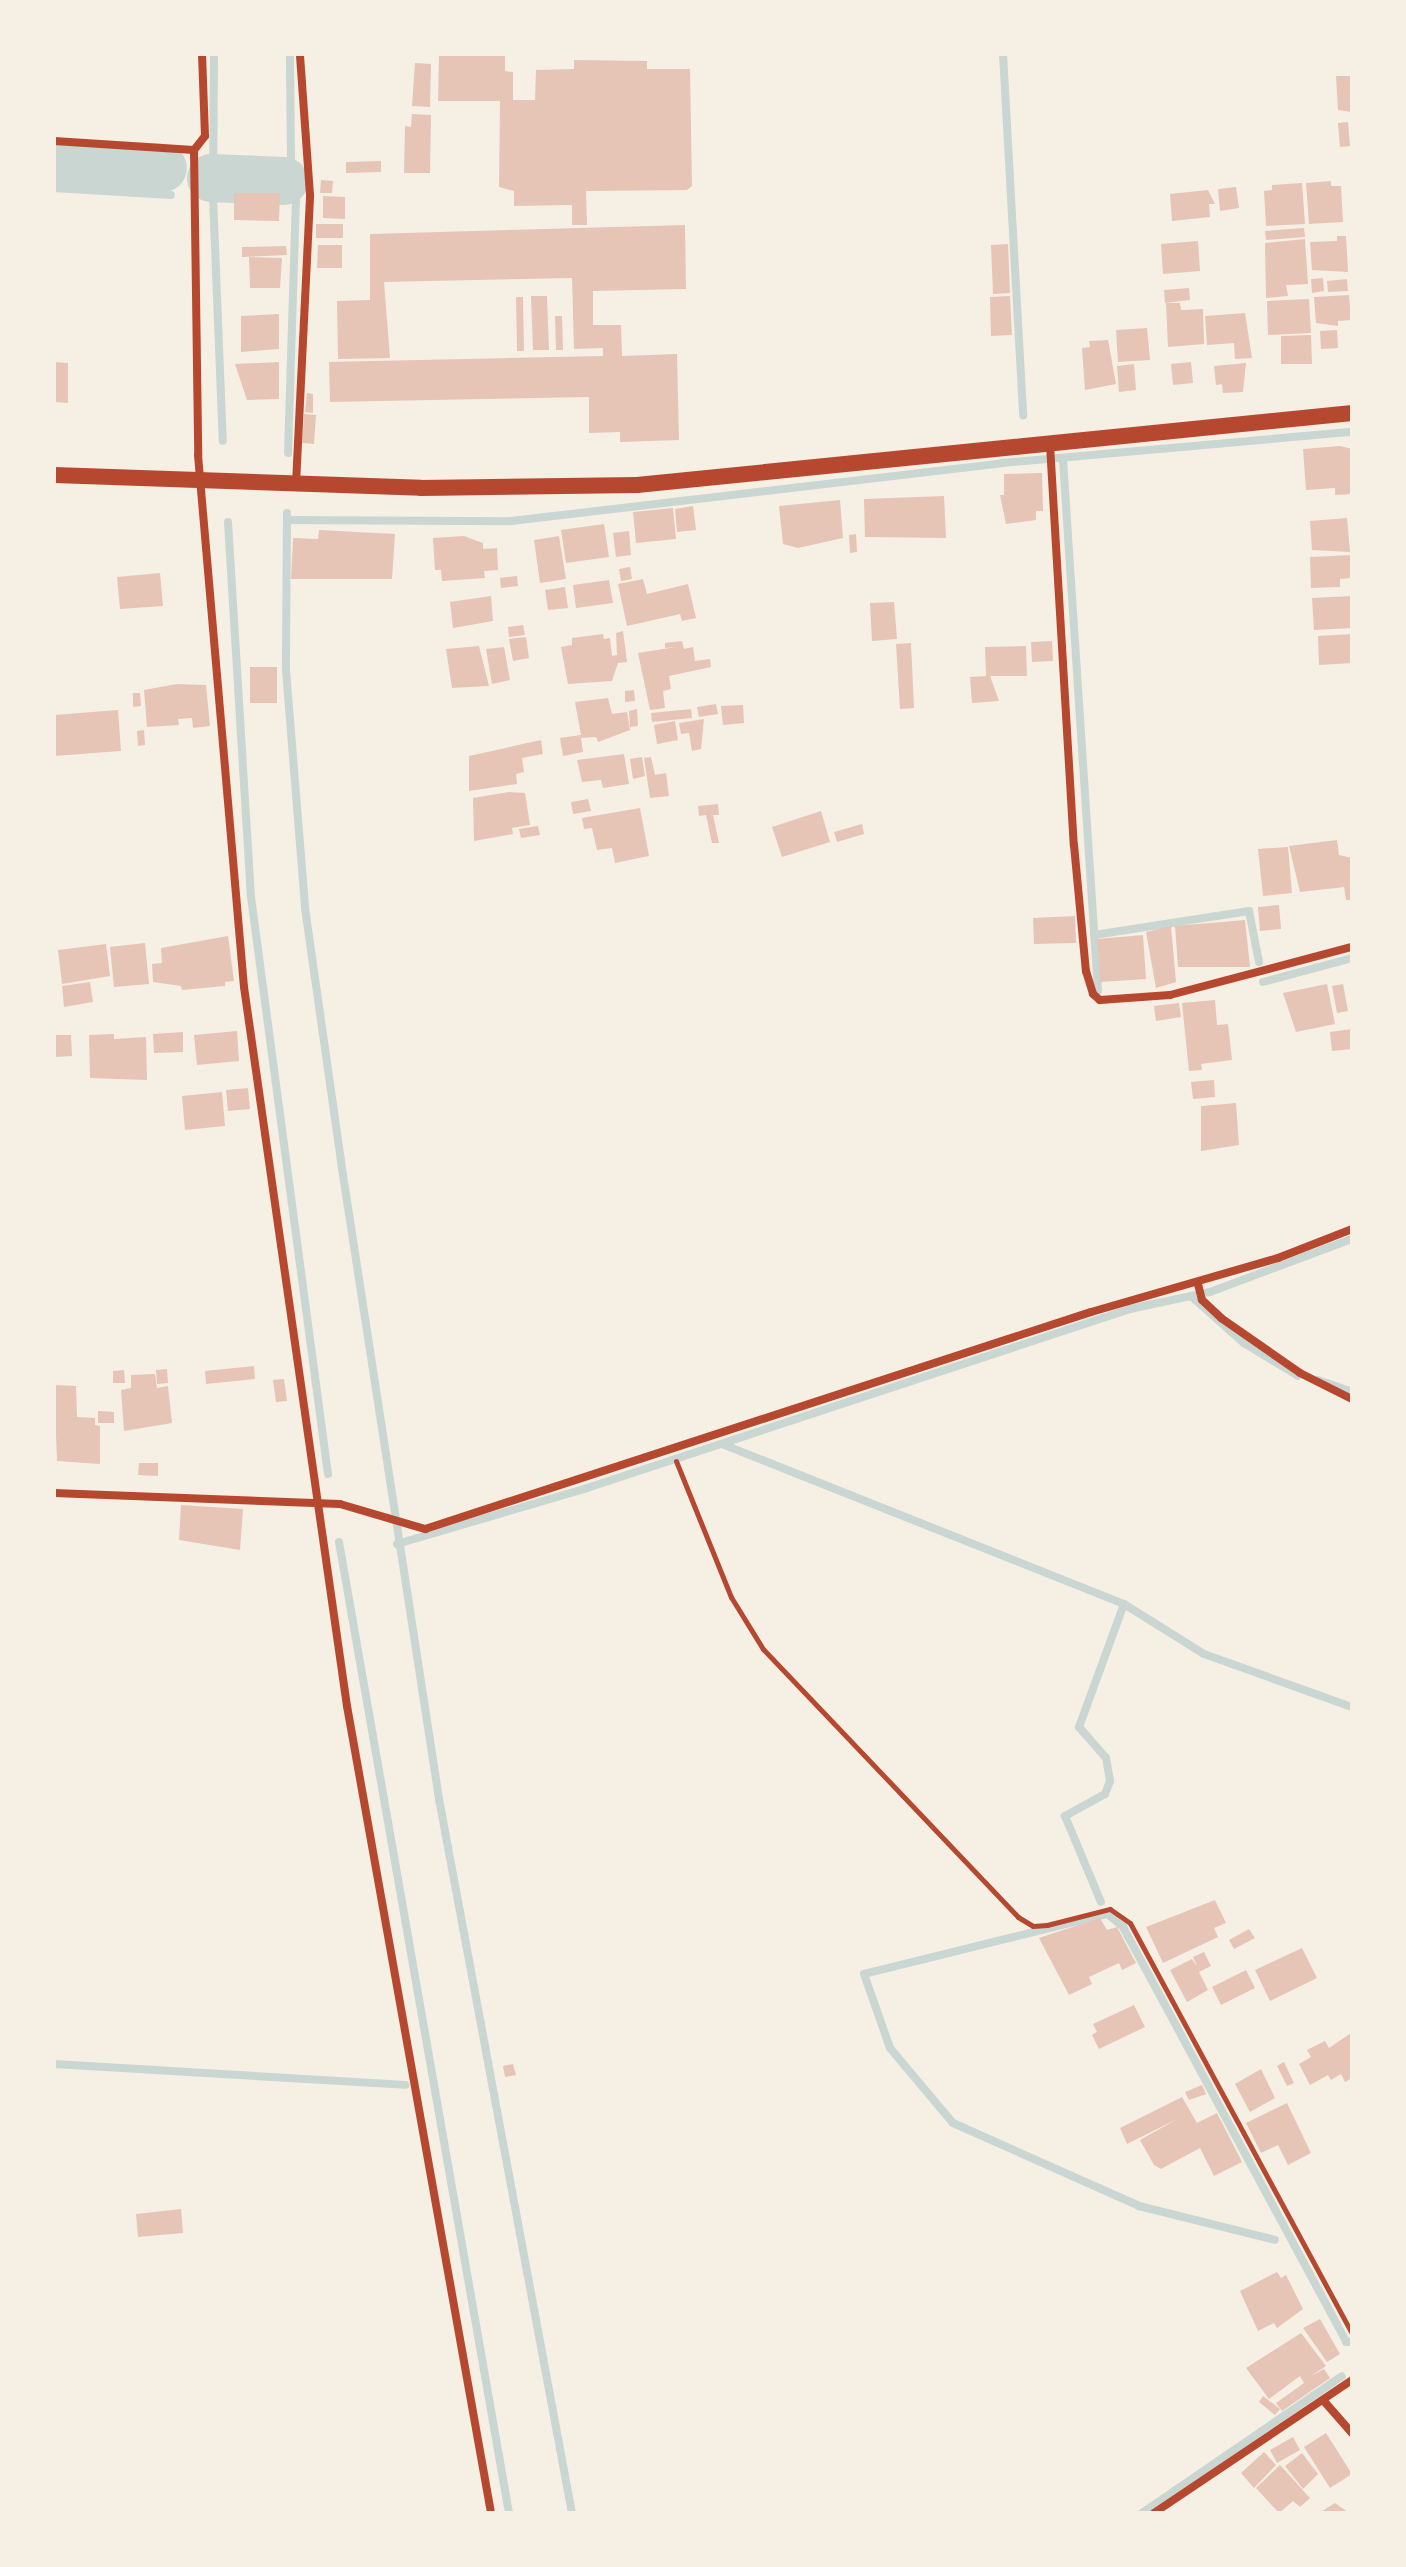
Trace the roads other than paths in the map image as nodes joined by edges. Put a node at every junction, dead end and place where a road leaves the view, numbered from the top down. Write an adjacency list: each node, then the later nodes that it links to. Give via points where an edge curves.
1 (202, 54): 4 (street, via 205,136)
2 (300, 54): 9 (street, via 310,195)
3 (54, 141): 4 (street)
4 (194, 150): 8 (street)
5 (1352, 413): 6 (main road)
6 (1051, 455): 9 (main road, via 637,485 529,489); 10 (street, via 1074,845 1086,971 1093,994 1100,1000 1170,995)
7 (54, 475): 8 (main road)
8 (200, 481): 9 (main road); 15 (street, via 244,987)
9 (296, 484)
10 (1352, 947)
11 (1352, 1229): 12 (street)
12 (1200, 1292): 13 (street, via 1268,1353); 15 (street, via 1091,1312 425,1529 393,1517)
13 (1352, 1399)
14 (54, 1493): 15 (street)
15 (319, 1503): 19 (street, via 347,1706)
16 (1352, 2380): 17 (street)
17 (1323, 2400): 18 (street); 20 (street)
18 (1352, 2433)
19 (491, 2513)
20 (1154, 2513)

